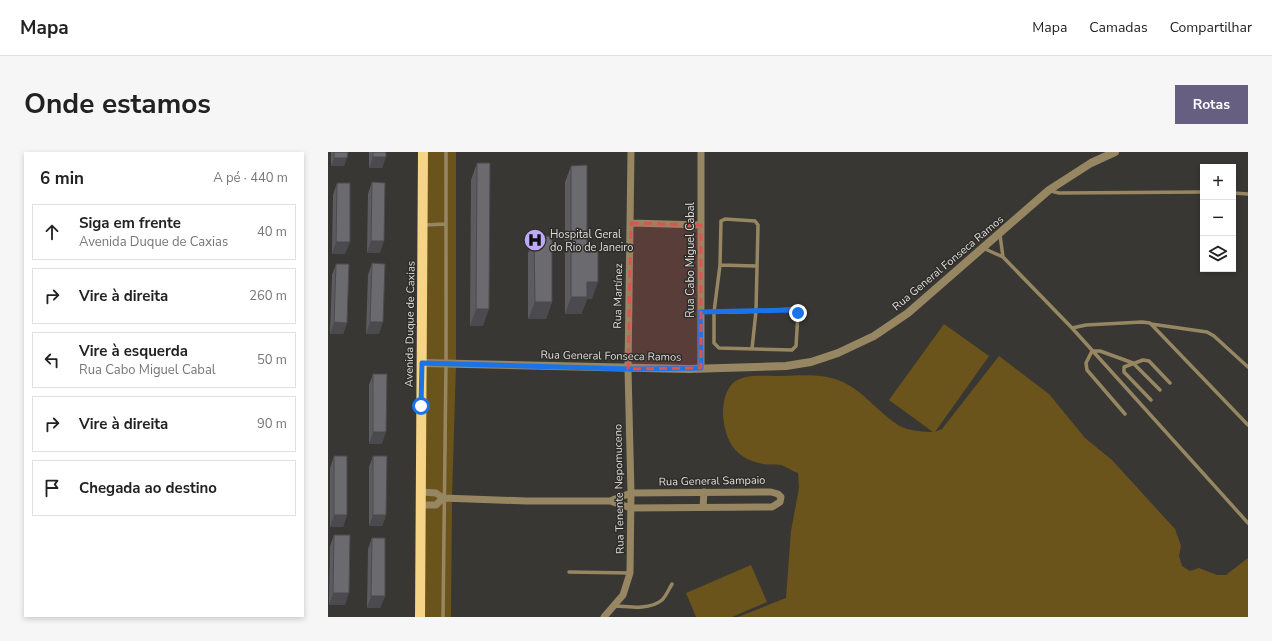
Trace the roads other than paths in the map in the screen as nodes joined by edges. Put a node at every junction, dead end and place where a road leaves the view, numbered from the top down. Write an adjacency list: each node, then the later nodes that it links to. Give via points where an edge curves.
1 (423, 152): 13 (main road, Avenida Duque de Caxias)
2 (446, 152): 11 (lane)
3 (631, 152): 10 (street, Rua Martínez)
4 (701, 152): 12 (street, Rua Cabo Miguel Cabal)
5 (1115, 152): 6 (street, Rua General Fonseca Ramos, via 1090,163)
6 (1049, 190): 7 (lane, via 1059,193); 14 (street, Rua General Fonseca Ramos)
7 (1200, 192)
8 (1236, 193): 9 (lane)
9 (1248, 194)
10 (631, 223): 12 (street); 31 (street, Rua Martínez)
11 (446, 224): 13 (lane); 28 (lane)
12 (701, 225): 20 (street, Rua Cabo Miguel Cabal)
13 (423, 226): 26 (main road, Avenida Duque de Caxias)
14 (1000, 235): 15 (street, Rua General Fonseca Ramos); 16 (lane)
15 (983, 248): 16 (lane); 30 (street, Rua General Fonseca Ramos, via 908,313 874,336 838,353 811,362 786,366)
16 (1003, 257): 23 (lane)
17 (720, 266): 18 (lane); 18 (lane, via 721,221 725,219 758,223); 21 (lane)
18 (756, 266): 19 (lane)
19 (756, 311): 21 (lane); 24 (lane); 24 (lane, via 796,311 796,346 792,350)
20 (700, 312): 21 (lane); 30 (street, Rua Cabo Miguel Cabal)
21 (714, 312): 24 (lane, via 716,346)
22 (1150, 324): 23 (lane, via 1142,322); 29 (lane, via 1207,332); 36 (lane)
23 (1072, 328): 25 (lane)
24 (752, 349)
25 (1092, 351): 27 (lane, via 1100,351); 35 (lane, via 1086,363 1087,370); 45 (lane)
26 (422, 363): 28 (street, Rua General Fonseca Ramos); 37 (main road, Avenida Duque de Caxias)
27 (1133, 363): 32 (lane, via 1149,361); 33 (lane); 34 (lane, via 1123,370)
28 (446, 364): 31 (street, Rua General Fonseca Ramos); 40 (lane)
29 (1248, 367)
30 (701, 368): 31 (street, Rua General Fonseca Ramos)
31 (628, 369): 39 (street, Rua Tenente Nepomuceno)
32 (1170, 383)
33 (1160, 390)
34 (1151, 400)
35 (1125, 414)
36 (1248, 425)
37 (421, 492): 40 (street, Rua General Sampaio, via 436,493); 42 (main road, Avenida Duque de Caxias)
38 (704, 492): 39 (street, Rua General Sampaio); 44 (street); 44 (street, Rua General Sampaio, via 770,492 778,494 780,502 772,507)
39 (631, 493): 41 (street, Rua General Sampaio); 43 (street, Rua Tenente Nepomuceno)
40 (443, 498): 41 (street, Rua General Sampaio); 42 (street, Rua General Sampaio, via 436,505); 51 (lane)
41 (610, 501): 43 (street, Rua General Sampaio)
42 (421, 505): 50 (main road, Avenida Duque de Caxias)
43 (631, 508): 44 (street, Rua General Sampaio); 47 (street, Rua Tenente Nepomuceno)
44 (703, 508)
45 (1248, 523)
46 (569, 572): 47 (lane)
47 (630, 573): 49 (street, Rua Tenente Nepomuceno, via 623,595)
48 (672, 584): 49 (lane, via 663,599 656,604 634,608)
49 (615, 606): 52 (street, Rua Tenente Nepomuceno)
50 (420, 617)
51 (443, 617)
52 (604, 617)

